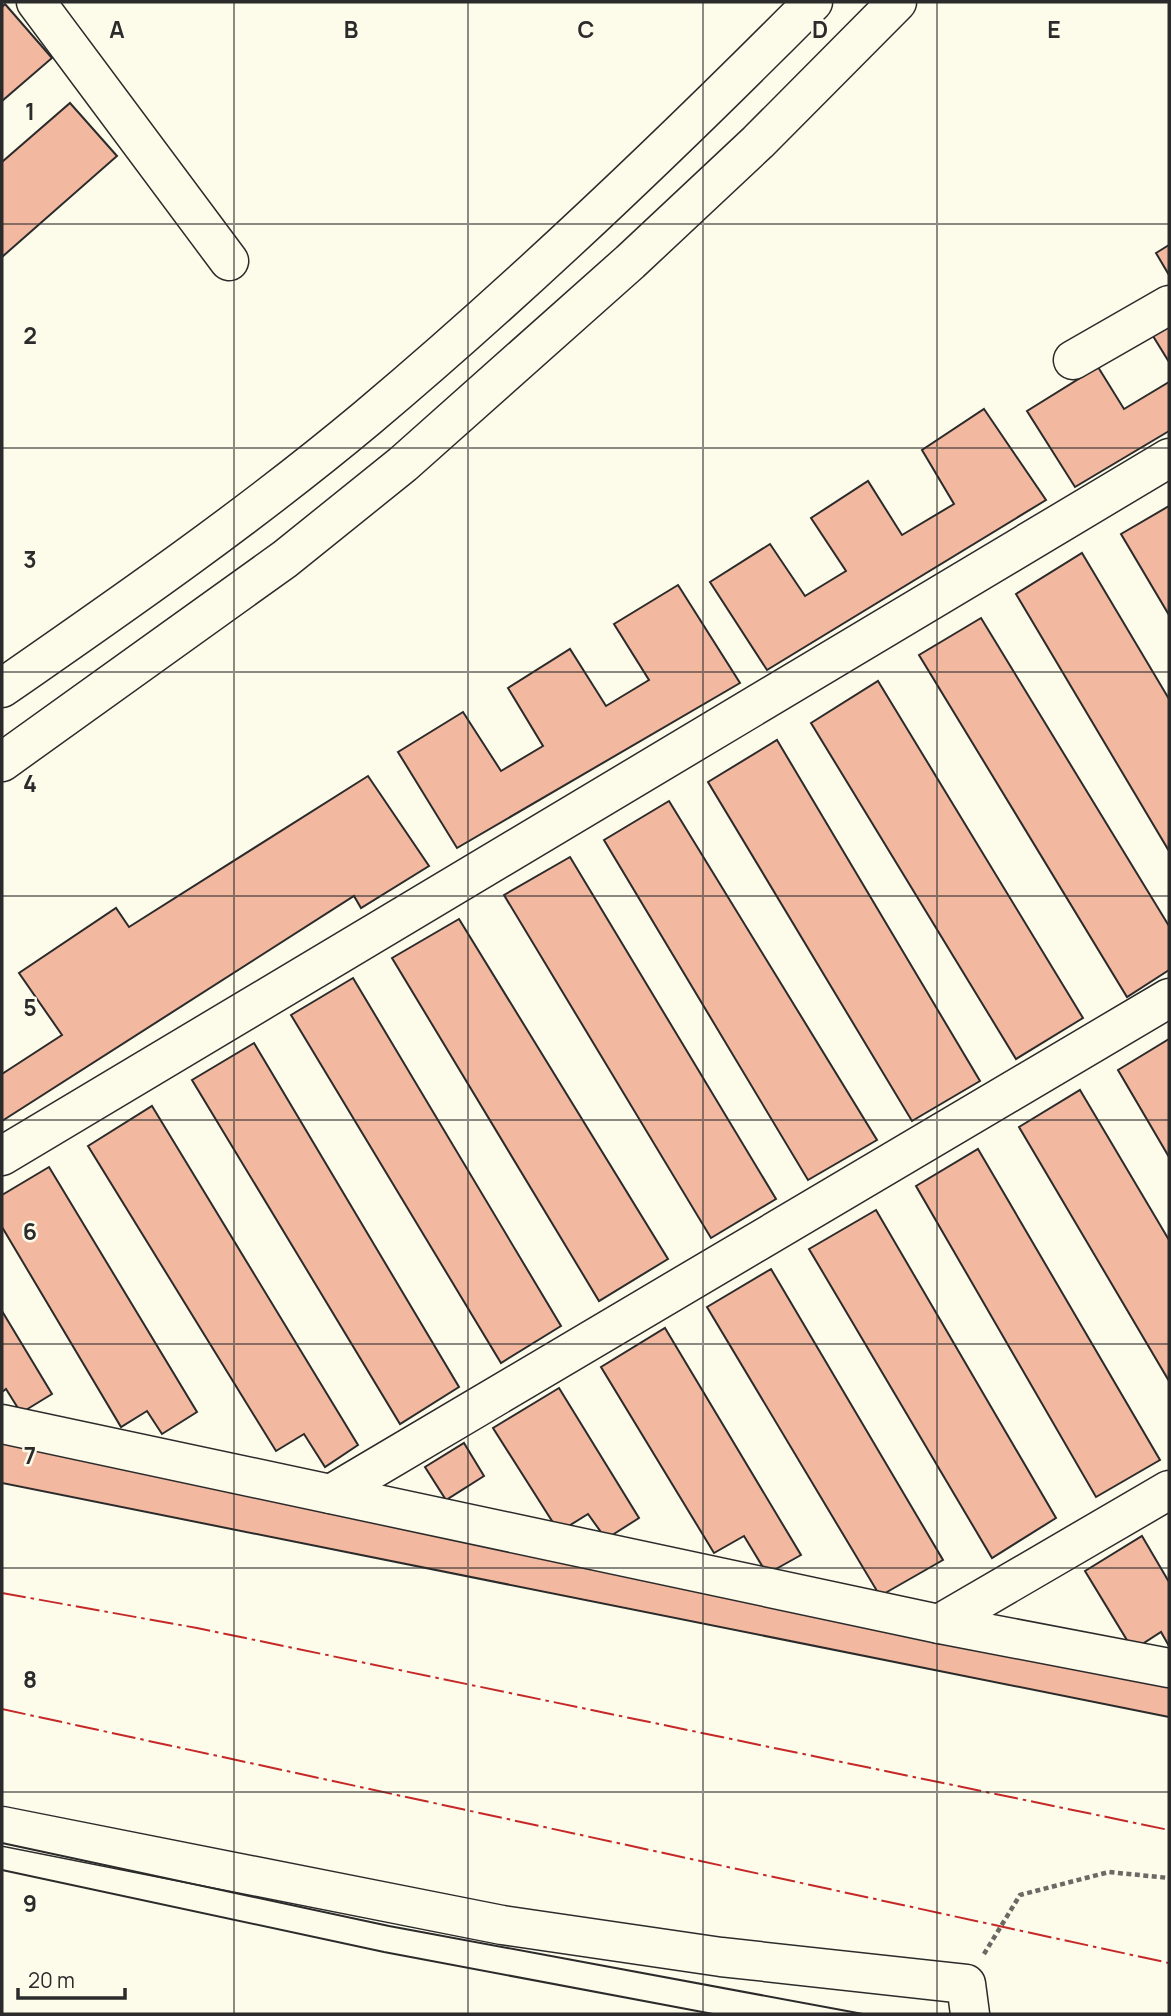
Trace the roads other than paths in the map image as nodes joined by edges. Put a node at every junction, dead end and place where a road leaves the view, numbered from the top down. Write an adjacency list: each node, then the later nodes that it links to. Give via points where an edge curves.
1 (36, 2): 4 (main road)
2 (813, 2): 8 (main road, via 589,220 367,418 238,520)
3 (897, 2): 9 (main road, via 758,142 403,464 285,559)
4 (229, 261)
5 (1169, 305): 6 (main road)
6 (1073, 360)
7 (1169, 458): 11 (main road)
8 (2, 688)
9 (2, 762)
10 (1169, 998): 14 (main road)
11 (2, 1156)
12 (2, 1424): 14 (main road)
13 (1169, 1490): 15 (main road)
14 (331, 1494): 15 (main road)
15 (939, 1624): 16 (main road)
16 (1169, 1668)
17 (2, 1826): 18 (main road, via 502,1925)
18 (968, 1999)

